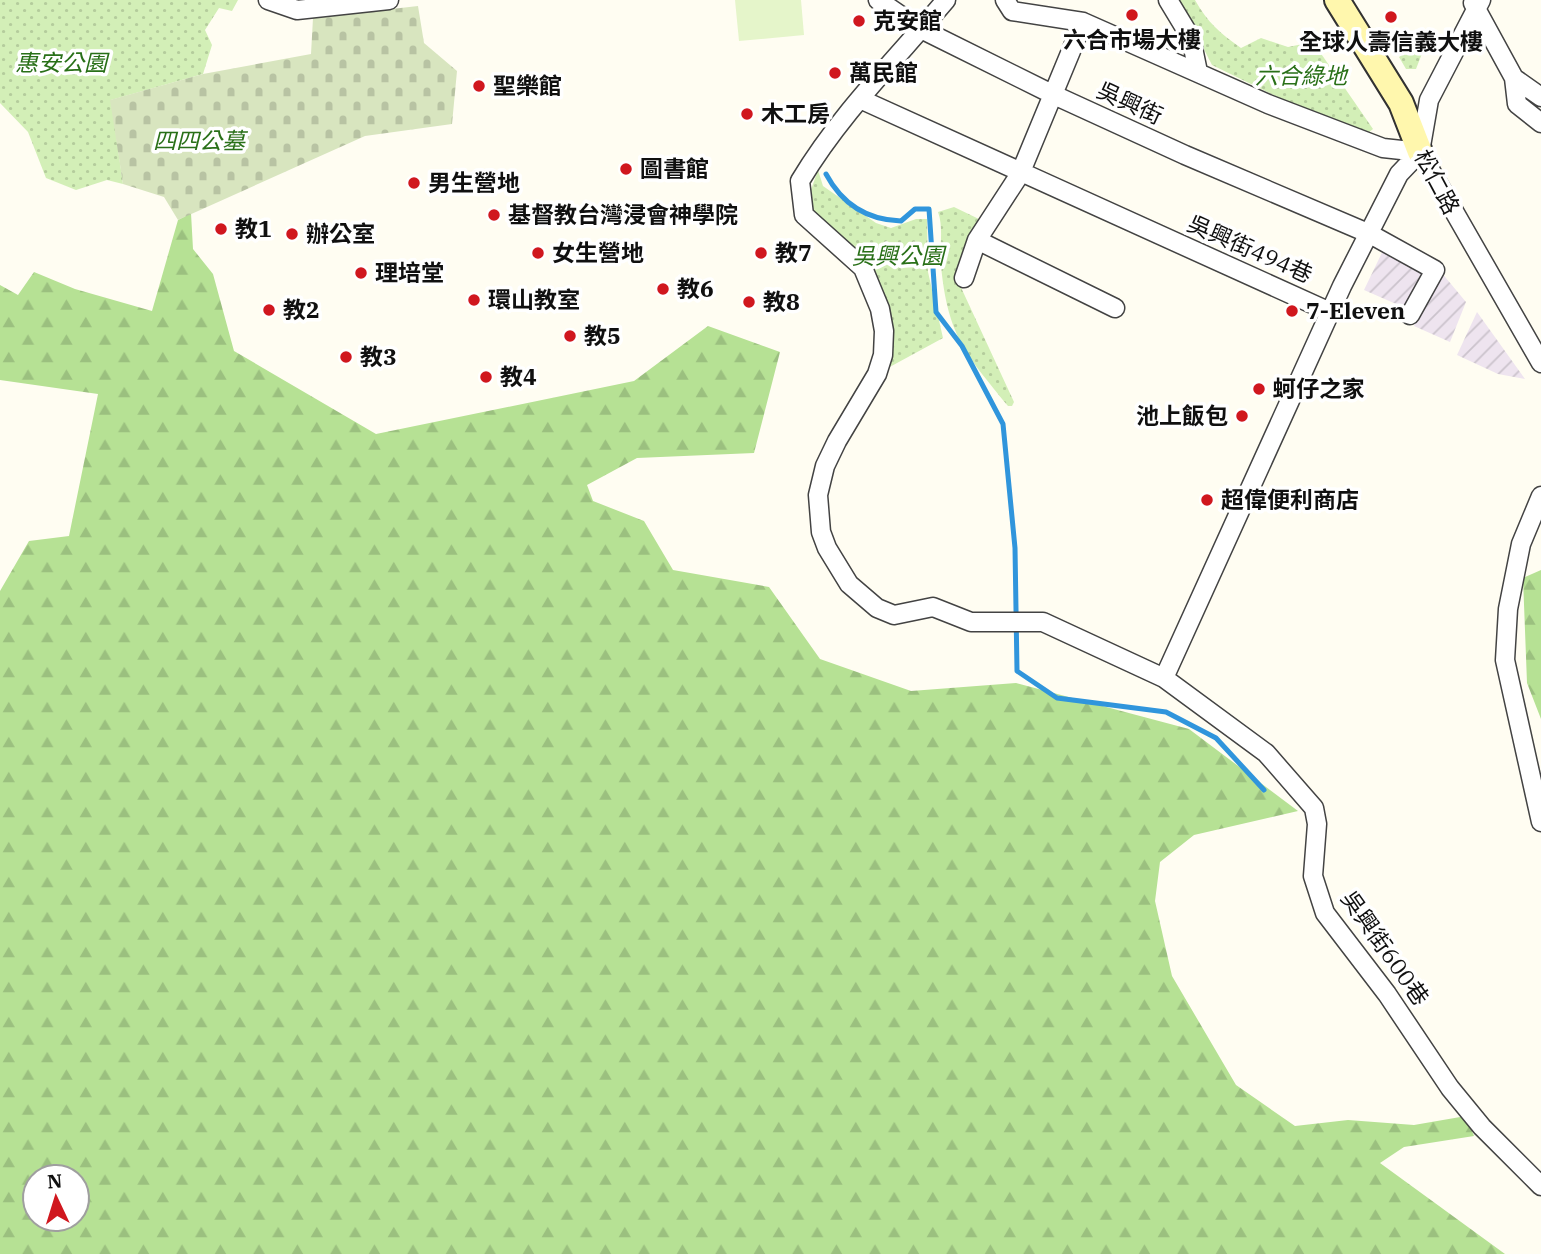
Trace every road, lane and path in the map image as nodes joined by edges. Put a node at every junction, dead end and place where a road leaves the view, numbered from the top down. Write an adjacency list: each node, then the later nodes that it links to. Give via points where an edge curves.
1 (268, 0): 2 (street, via 297,10)
2 (388, 0)
3 (878, 0): 10 (street, 吳興街)
4 (946, 0): 10 (street)
5 (1005, 0): 9 (street, via 1012,11)
6 (1168, 0): 11 (street, via 1191,38)
7 (1337, 0): 17 (street, 松仁路, via 1401,103)
8 (1476, 4): 12 (street); 17 (street, via 1429,100)
9 (1083, 22): 11 (street); 13 (street)
10 (919, 27): 13 (street, 吳興街); 15 (street)
11 (1198, 72): 17 (street, via 1383,148)
12 (1514, 78): 14 (street); 16 (street, via 1517,104)
13 (1054, 95): 18 (street); 19 (street, 吳興街)
14 (1541, 97)
15 (860, 99): 18 (street, 吳興街494巷); 27 (street, 吳興街600巷, via 800,181 804,215 863,268 884,331 877,374 825,466 818,495 827,548 849,584 877,608 894,615 933,607 971,622 1043,622)
16 (1541, 123)
17 (1420, 152): 19 (street, via 1399,174); 25 (street, 松仁路)
18 (1020, 174): 20 (street); 23 (street, 吳興街494巷)
19 (1370, 234): 23 (street); 24 (street, 吳興街, via 1435,270)
20 (978, 240): 21 (street); 22 (street)
21 (964, 278)
22 (1115, 308)
23 (1330, 312): 27 (street)
24 (1410, 316)
25 (1541, 363)
26 (1541, 496): 28 (street, via 1519,555 1508,609 1505,660)
27 (1164, 678): 29 (street, 吳興街600巷, via 1266,753 1314,808 1313,876 1325,913 1387,993 1450,1088)
28 (1541, 822)
29 (1541, 1186)

